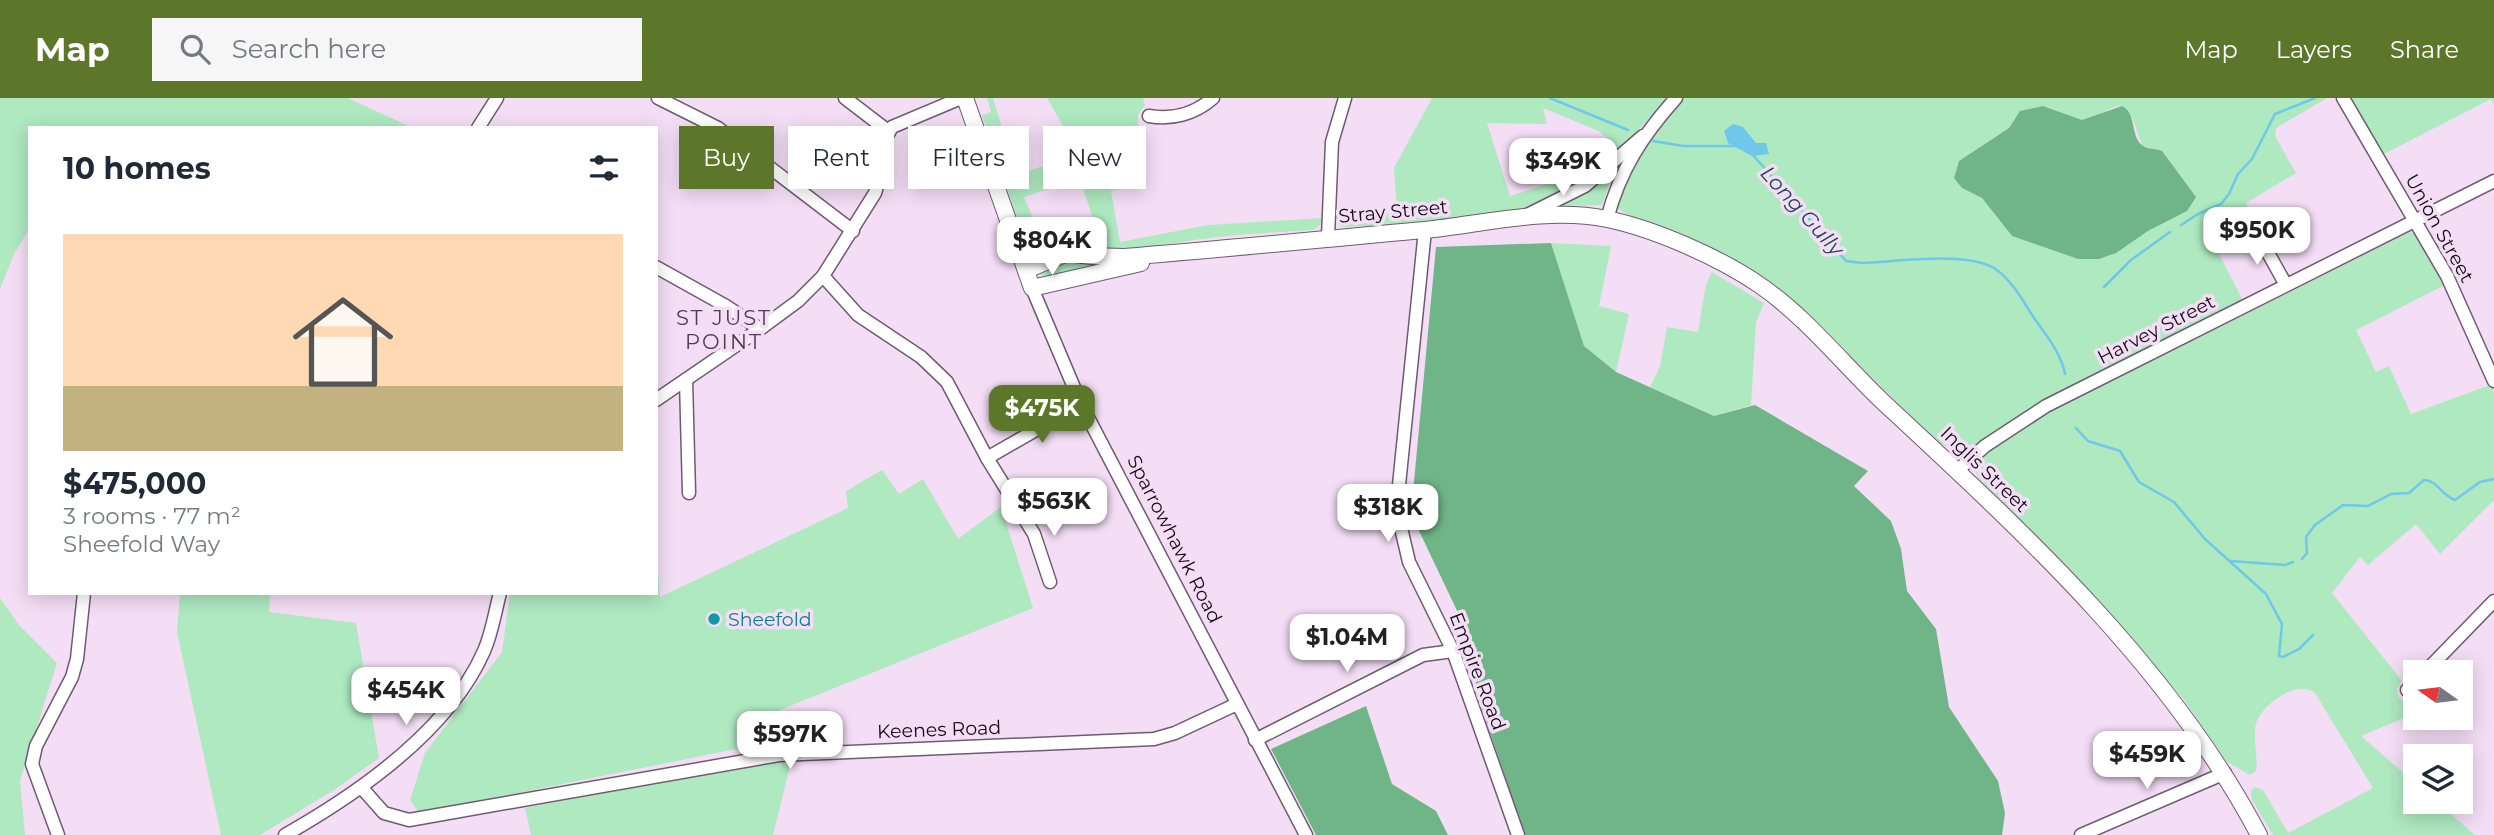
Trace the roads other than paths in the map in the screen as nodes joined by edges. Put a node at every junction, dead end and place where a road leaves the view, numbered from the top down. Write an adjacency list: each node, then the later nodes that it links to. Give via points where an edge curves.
1 (497, 98): 10 (street)
2 (658, 98): 21 (street, via 718,128)
3 (845, 98): 11 (street)
4 (963, 98): 12 (street); 19 (main road, Sparrowhawk Road)
5 (1213, 98): 9 (street, via 1178,116)
6 (1345, 98): 23 (street, via 1332,142)
7 (1676, 98): 13 (street)
8 (2343, 98): 18 (street, Union Street)
9 (1149, 116)
10 (479, 126)
11 (881, 126)
12 (894, 127)
13 (1643, 136): 16 (street, via 1585,186); 17 (street, via 1621,174)
14 (2494, 181): 18 (street, Harvey Street)
15 (875, 189): 21 (street)
16 (1517, 219): 17 (main road, Stray Street); 20 (main road, Stray Street)
17 (1607, 219): 37 (main road, Inglis Street, via 1689,249 1759,285)
18 (2415, 221): 29 (street, Harvey Street); 33 (street, Union Street, via 2454,291)
19 (1010, 225): 25 (main road, Stray Street, via 1035,244); 27 (main road, Sparrowhawk Road)
20 (1425, 230): 23 (main road, Stray Street); 43 (street, Empire Road, via 1399,485 1401,528 1409,562)
21 (853, 231): 28 (street)
22 (2257, 233): 29 (street)
23 (1328, 237): 24 (main road, Stray Street)
24 (1182, 252): 25 (main road, Stray Street, via 1124,257); 30 (main road, Stray Street)
25 (1068, 254): 27 (main road)
26 (658, 268): 31 (street)
27 (1026, 270): 30 (main road, Sparrowhawk Road)
28 (823, 276): 31 (street); 36 (street, via 858,315 940,374)
29 (2286, 285): 37 (street, Harvey Street, via 2046,406 1985,446)
30 (1032, 288): 35 (street, Sparrowhawk Road)
31 (760, 330): 32 (street)
32 (686, 380): 34 (street); 38 (street)
33 (2494, 381)
34 (658, 399)
35 (1081, 404): 36 (street); 45 (street, Sparrowhawk Road)
36 (986, 458): 39 (street, via 1034,534)
37 (1958, 470): 47 (main road, Inglis Street, via 2145,666)
38 (688, 493)
39 (1050, 582)
40 (84, 595): 49 (street, via 72,677 36,746 32,764)
41 (499, 595): 48 (street, via 486,646 461,690 404,753)
42 (2494, 601): 44 (street)
43 (1453, 651): 46 (street, via 1423,655); 52 (street, Empire Road)
44 (2437, 660)
45 (1237, 704): 46 (street, Sparrowhawk Road); 48 (street, Keenes Road, via 1154,739 779,755 410,820 384,813)
46 (1255, 740): 51 (street, Sparrowhawk Road)
47 (2225, 773): 53 (street); 54 (main road, Inglis Street)
48 (361, 788): 50 (street)
49 (58, 835)
50 (285, 835)
51 (1306, 835)
52 (1518, 835)
53 (2081, 835)
54 (2259, 835)

